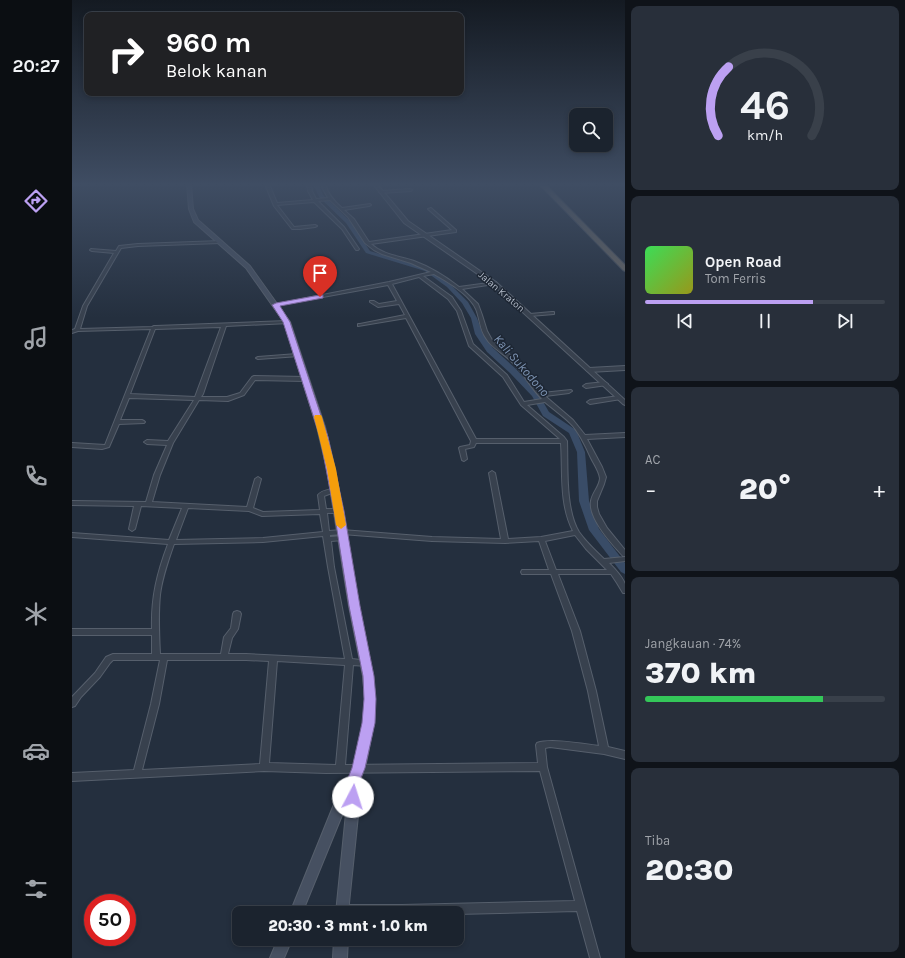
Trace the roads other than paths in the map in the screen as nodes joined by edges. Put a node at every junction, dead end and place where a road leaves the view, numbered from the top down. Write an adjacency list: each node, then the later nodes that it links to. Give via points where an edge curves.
1 (205, 229): 9 (main road)
2 (343, 229): 11 (street)
3 (359, 229): 10 (street)
4 (415, 229): 8 (street, Jalan Kraton)
5 (452, 229): 8 (street, via 455,231)
6 (586, 229): 15 (highway)
7 (591, 229): 14 (highway)
8 (422, 234): 10 (street); 18 (street, Jalan Kraton)
9 (220, 242): 13 (street, via 124,246); 23 (main road, via 248,267)
10 (368, 243): 16 (street, via 379,252 411,262)
11 (357, 249)
12 (92, 250): 13 (street)
13 (117, 252): 28 (street, via 85,306)
14 (625, 263)
15 (625, 269)
16 (434, 273): 17 (street); 20 (street)
17 (421, 275): 19 (street); 47 (street, via 456,304 471,345 505,376)
18 (494, 283): 20 (street); 25 (street, Jalan Kraton)
19 (389, 284): 22 (street); 23 (street)
20 (459, 288): 44 (street, via 476,304 489,340 516,363)
21 (372, 302): 22 (street, via 378,306)
22 (400, 302): 26 (street)
23 (276, 305): 29 (main road)
24 (552, 314): 25 (street)
25 (530, 315): 37 (street, Jalan Kraton)
26 (407, 316): 30 (street); 53 (street)
27 (72, 321): 28 (street)
28 (80, 321): 33 (street)
29 (287, 322): 31 (street); 34 (main road)
30 (360, 325)
31 (224, 326): 32 (street); 43 (street)
32 (154, 327): 33 (street); 42 (street)
33 (74, 331)
34 (297, 356): 35 (street); 38 (main road)
35 (258, 358)
36 (625, 368): 37 (street)
37 (589, 370): 39 (street, Jalan Kraton)
38 (305, 380): 43 (street, via 255,378 237,397); 60 (main road, via 321,427)
39 (604, 384): 40 (street); 45 (street, Jalan Kraton)
40 (586, 386)
41 (569, 391): 44 (street)
42 (128, 396): 43 (street); 48 (street)
43 (198, 398): 55 (street)
44 (543, 399): 47 (street); 51 (street, via 572,422)
45 (623, 401): 46 (street)
46 (590, 402)
47 (525, 404): 52 (street)
48 (117, 422): 49 (street); 56 (street, via 106,447)
49 (142, 422)
50 (625, 435): 51 (street)
51 (583, 437): 76 (street, via 602,476 594,508)
52 (564, 440): 53 (street); 69 (street, via 568,506)
53 (474, 441): 57 (street, via 472,446 462,448)
54 (147, 442): 55 (street)
55 (170, 443): 63 (street, via 156,475)
56 (72, 445)
57 (464, 459)
58 (492, 473): 74 (street)
59 (258, 479): 65 (street)
60 (335, 490): 66 (main road); 67 (street, via 321,495)
61 (72, 503): 62 (street)
62 (138, 504): 63 (street); 68 (street)
63 (148, 504): 64 (street)
64 (186, 506): 65 (street); 75 (street)
65 (250, 509): 67 (street, via 262,514)
66 (339, 511): 67 (street); 71 (main road)
67 (323, 512): 72 (street)
68 (132, 529)
69 (576, 533): 73 (street); 77 (street)
70 (72, 535): 75 (street)
71 (342, 535): 72 (street); 74 (street); 89 (main road)
72 (326, 536): 75 (street); 88 (street)
73 (541, 539): 74 (street); 79 (street)
74 (505, 541)
75 (171, 542): 84 (street, via 157,593)
76 (625, 558): 77 (street)
77 (606, 561): 80 (street)
78 (524, 572): 79 (street)
79 (554, 572): 80 (street); 91 (street, via 576,631)
80 (614, 572): 81 (street)
81 (625, 591)
82 (237, 614): 85 (street)
83 (72, 632): 84 (street)
84 (156, 632): 86 (street)
85 (224, 656): 86 (street); 87 (street)
86 (160, 657): 90 (street, via 110,657); 97 (street, via 155,704)
87 (273, 659): 88 (street); 93 (street)
88 (349, 662): 89 (street); 96 (street)
89 (366, 663): 94 (main road, via 370,699 369,723)
90 (72, 704)
91 (604, 750): 92 (street); 95 (street, via 540,745)
92 (625, 755)
93 (264, 768): 96 (street); 97 (street)
94 (359, 768): 95 (street); 96 (street); 99 (main road)
95 (543, 768): 102 (street)
96 (340, 769)
97 (137, 774): 98 (street)
98 (72, 777)
99 (350, 788): 100 (main road, via 343,797); 101 (main road, via 353,806)
100 (299, 906)
101 (343, 906)
102 (581, 906): 103 (street); 108 (street)
103 (464, 909)
104 (282, 946): 106 (main road)
105 (341, 946): 107 (main road)
106 (278, 958)
107 (340, 958)
108 (595, 958)

